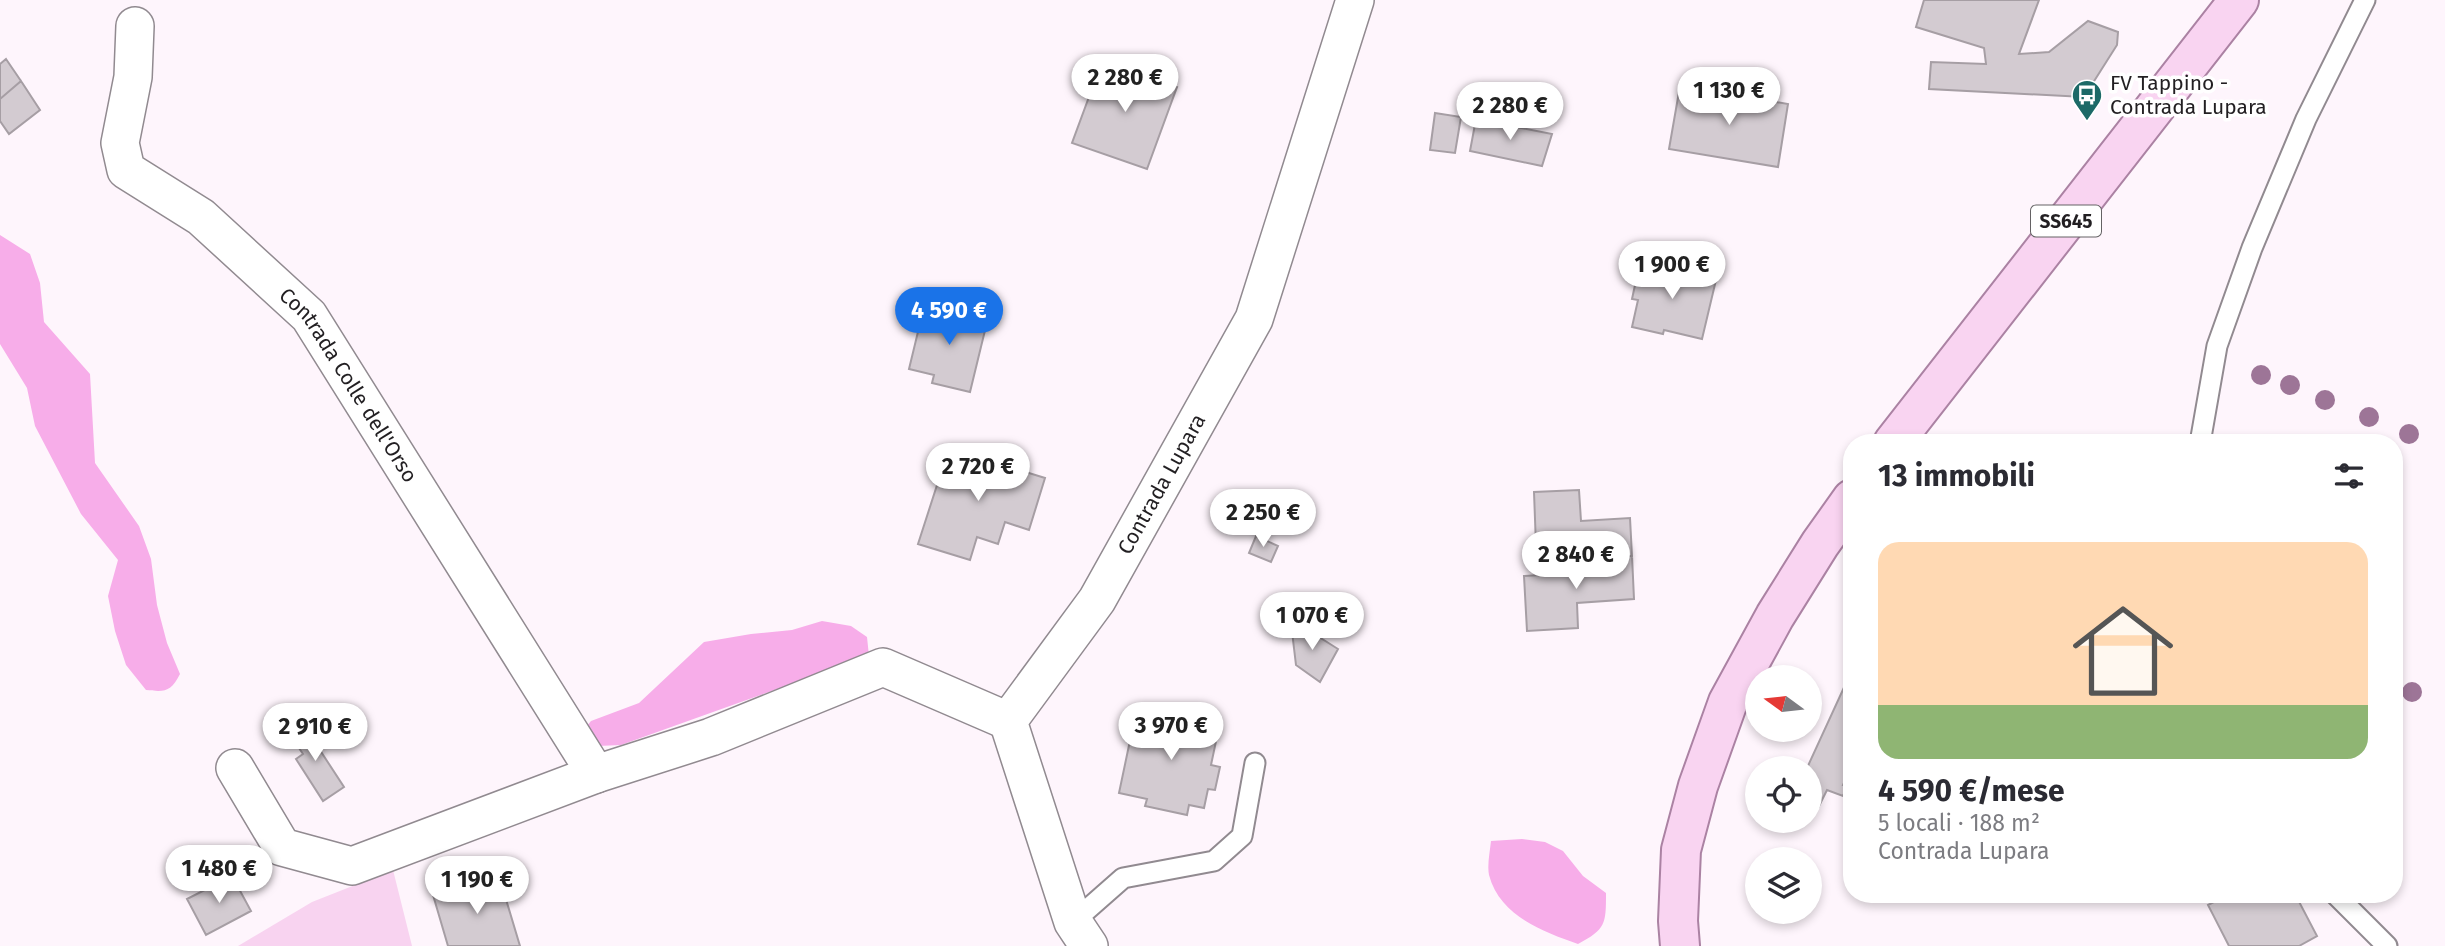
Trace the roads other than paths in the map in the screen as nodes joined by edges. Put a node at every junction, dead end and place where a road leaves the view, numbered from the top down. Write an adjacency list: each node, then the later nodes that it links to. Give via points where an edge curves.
1 (1355, 0): 8 (street, Contrada Lupara, via 1254,319 1097,600)
2 (2239, 0): 5 (main road, SS645)
3 (2365, 0): 6 (lane, via 2306,118 2252,248 2217,346)
4 (135, 26): 11 (street, Contrada Colle dell'Orso, via 133,76 120,143 126,170 201,217 309,316)
5 (1900, 434)
6 (2202, 434)
7 (1843, 512): 14 (main road, via 1775,616 1728,702 1681,850)
8 (1008, 721): 11 (street, via 883,667 712,737); 13 (street)
9 (1255, 763): 13 (lane, via 1242,836 1214,861 1123,878)
10 (235, 768): 11 (street, via 282,847 352,866)
11 (596, 774)
12 (2344, 903): 15 (lane)
13 (1081, 934)
14 (1680, 946)
15 (2387, 946)

